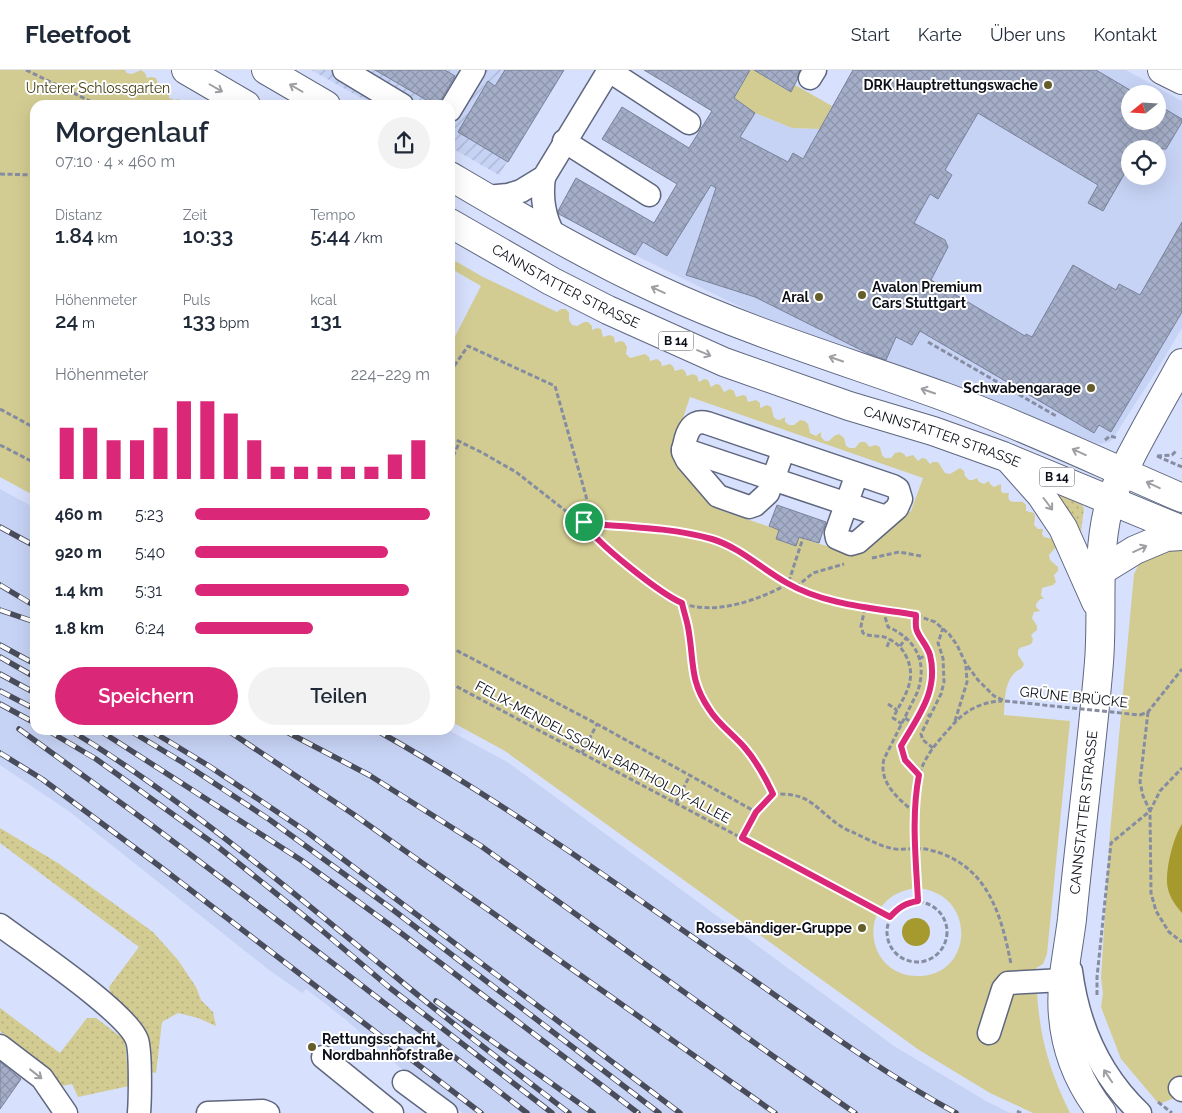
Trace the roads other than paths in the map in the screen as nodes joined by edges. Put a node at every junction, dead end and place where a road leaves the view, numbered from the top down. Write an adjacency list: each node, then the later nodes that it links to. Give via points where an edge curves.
1 (186, 70): 8 (main road, one-way to 8)
2 (266, 70): 9 (main road, one-way to 2)
3 (344, 70): 10 (street)
4 (609, 70): 12 (street); 13 (street)
5 (1162, 70): 7 (main road)
6 (473, 71): 11 (street)
7 (1182, 80)
8 (237, 100)
9 (317, 100)
10 (394, 100)
11 (455, 102)
12 (689, 123)
13 (564, 142): 14 (street); 16 (street)
14 (544, 177): 17 (street, via 521,191); 19 (street, via 543,203)
15 (455, 179): 17 (main road, B 14)
16 (649, 195)
17 (486, 197): 19 (main road, B 14)
18 (455, 226): 24 (main road, CANNSTATTER STRASSE / B 14, one-way to 24, via 575,293 716,359 782,384)
19 (554, 235): 27 (main road, B 14, one-way to 19, via 998,417 702,310)
20 (1182, 363): 27 (main road)
21 (745, 436): 22 (street, via 698,422 691,426); 23 (street); 26 (street)
22 (683, 449): 26 (street); 32 (street, via 687,460)
23 (784, 449): 25 (street); 29 (street)
24 (1003, 456): 33 (main road, CANNSTATTER STRASSE / B 14); 39 (main road, one-way to 39, via 1041,495 1063,528)
25 (819, 461): 28 (street); 30 (street)
26 (735, 466): 29 (street); 32 (street)
27 (1124, 472): 31 (main road, B 14, one-way to 27); 33 (main road)
28 (857, 474): 34 (street); 35 (street, via 898,489 899,504)
29 (773, 479): 30 (street); 32 (street, via 767,495 752,507)
30 (808, 491): 34 (street)
31 (1182, 498)
32 (724, 500)
33 (1111, 500): 36 (main road, B 14); 38 (main road, CANNSTATTER STRASSE)
34 (846, 504): 35 (street); 35 (street, via 836,533 848,544 858,542)
35 (886, 517)
36 (1182, 530)
37 (1182, 536): 38 (main road, one-way to 37, via 1135,550 1166,538)
38 (1101, 571): 39 (main road, CANNSTATTER STRASSE)
39 (1100, 617): 41 (main road, CANNSTATTER STRASSE, via 1099,662)
40 (0, 925): 48 (street, via 100,1000 134,1031 138,1042)
41 (1069, 948): 42 (main road, CANNSTATTER STRASSE); 54 (street, one-way to 41, via 1113,1082 1090,1044 1078,1012)
42 (1063, 980): 43 (street, via 1008,983 1004,986); 53 (main road, CANNSTATTER STRASSE, via 1063,1018 1069,1049 1084,1085)
43 (989, 1033)
44 (0, 1046): 47 (street, one-way to 47, via 42,1078)
45 (323, 1057): 51 (street)
46 (404, 1082): 52 (street)
47 (65, 1111)
48 (139, 1113)
49 (208, 1113): 50 (street)
50 (268, 1113)
51 (392, 1113)
52 (446, 1113)
53 (1102, 1113)
54 (1140, 1113)

